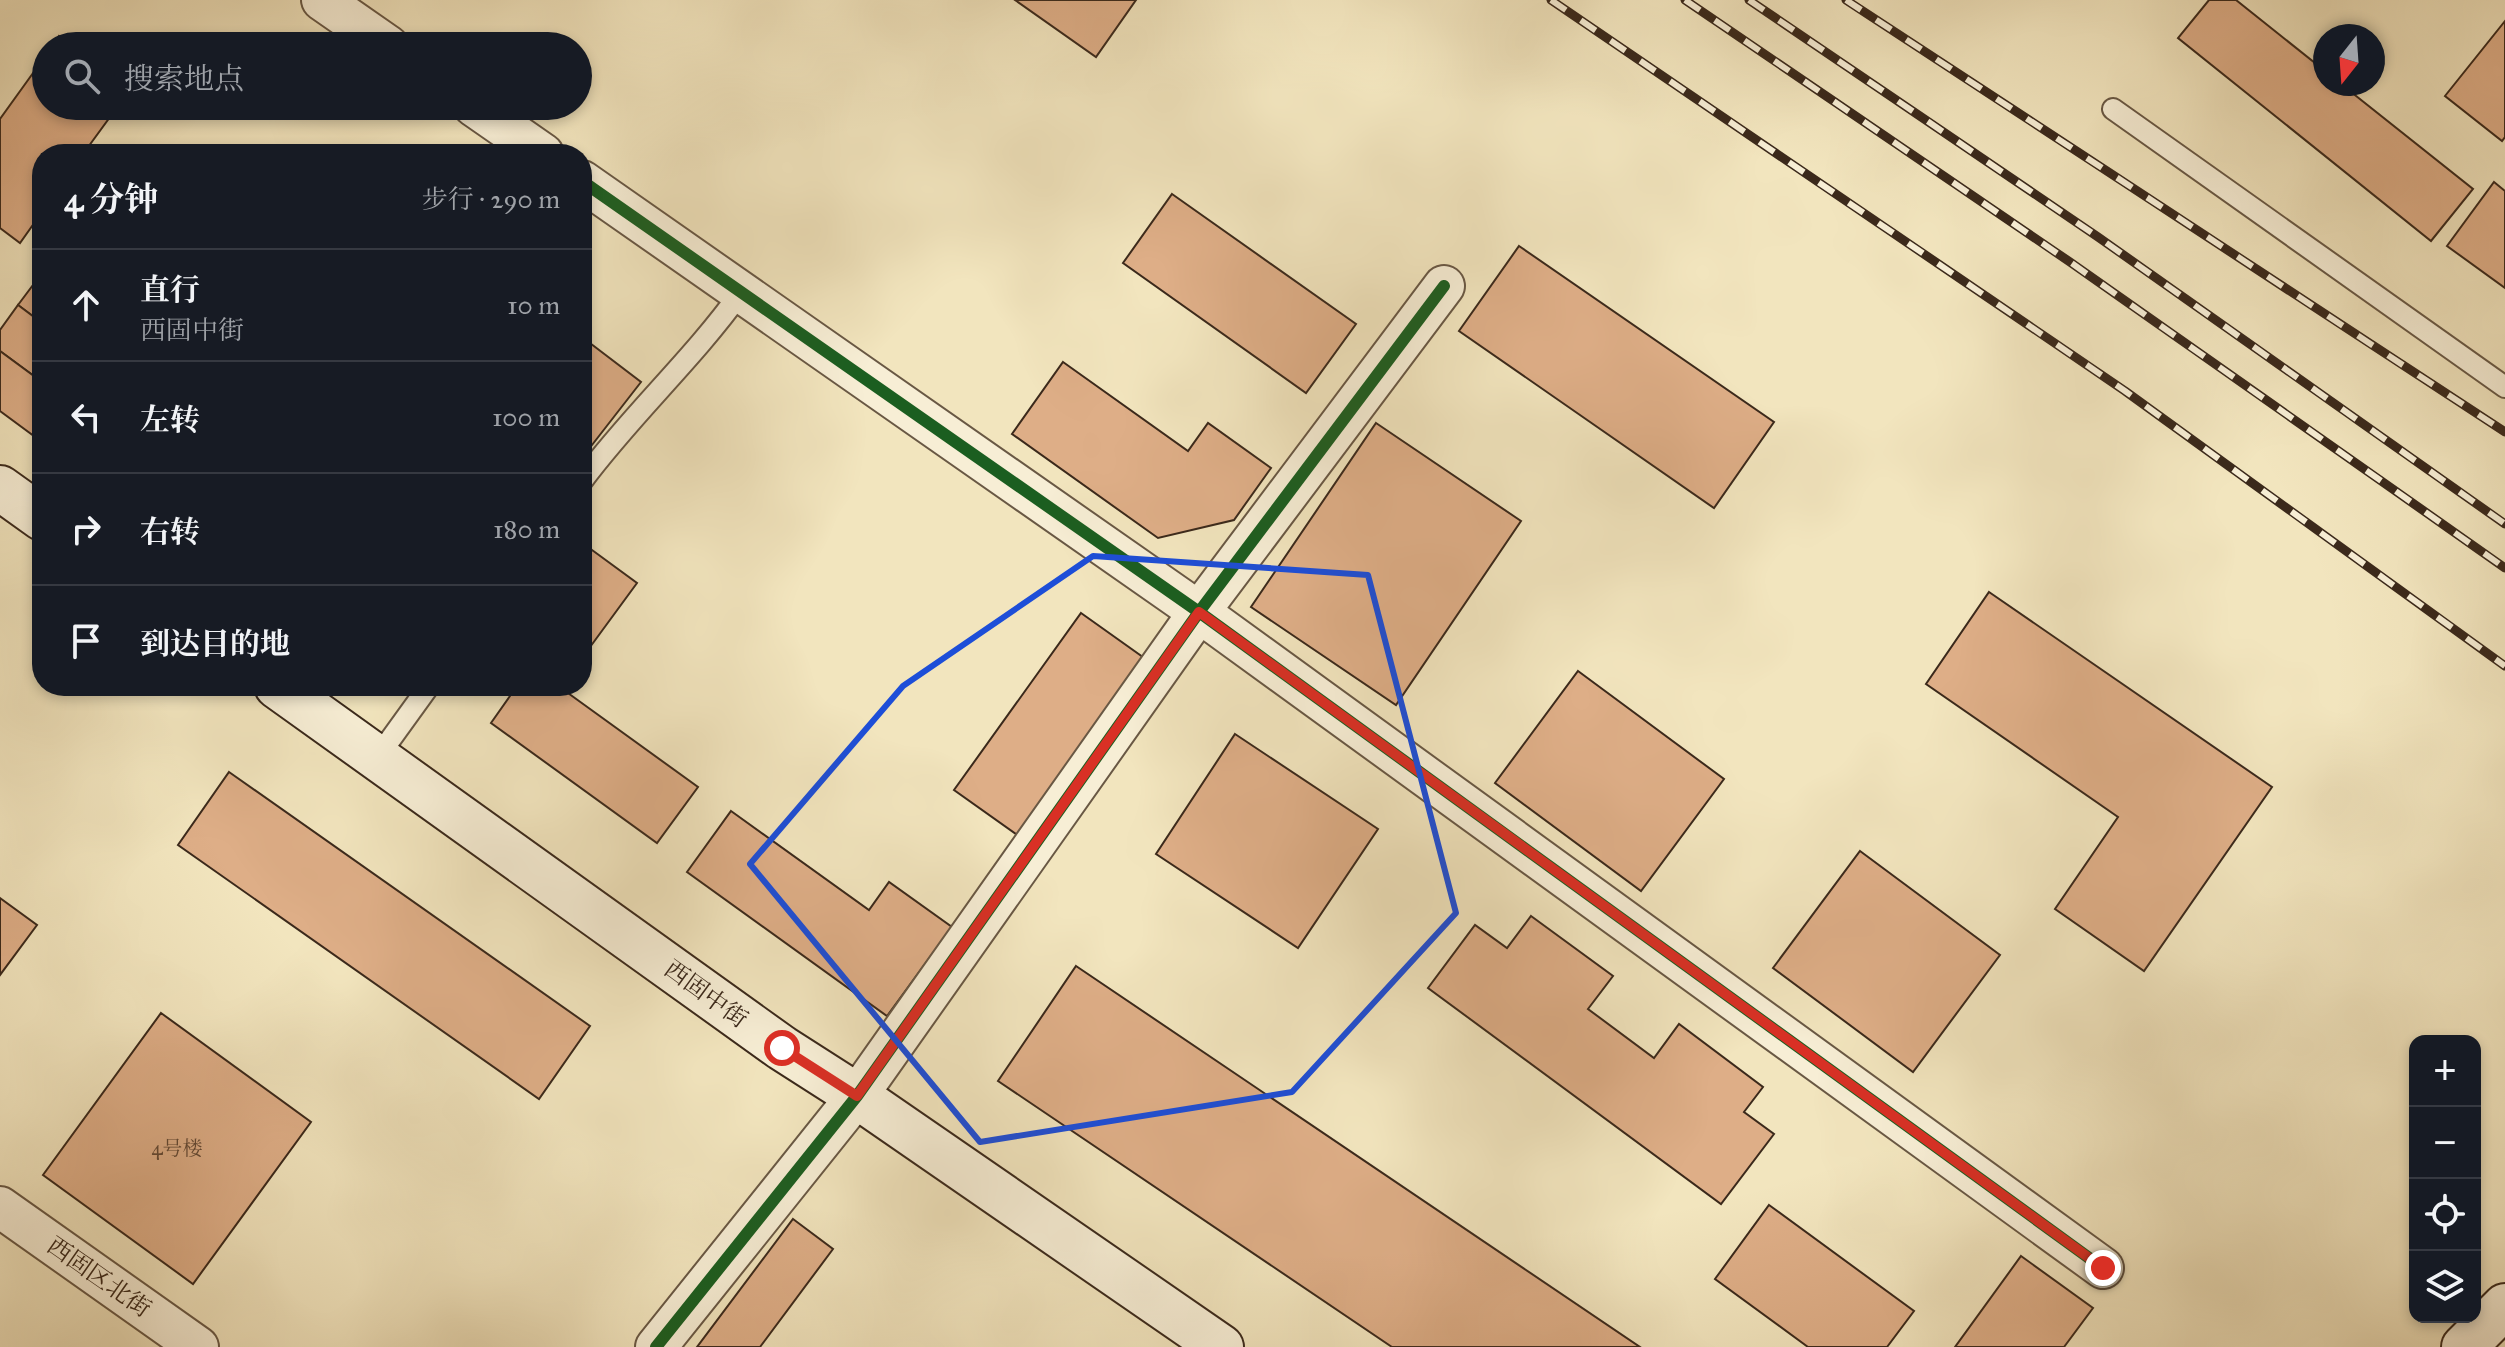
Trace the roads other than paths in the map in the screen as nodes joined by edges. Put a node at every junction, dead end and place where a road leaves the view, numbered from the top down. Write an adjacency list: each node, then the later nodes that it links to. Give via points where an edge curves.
1 (322, 0): 2 (street)
2 (368, 32)
3 (2113, 109): 9 (lane)
4 (494, 120): 5 (street)
5 (529, 144)
6 (592, 188): 8 (street)
7 (1444, 286): 13 (street)
8 (741, 292): 10 (lane); 13 (street)
9 (2505, 387)
10 (592, 470)
11 (0, 488): 12 (street)
12 (32, 511)
13 (1199, 612): 17 (street); 19 (street)
14 (291, 696): 16 (street, 西固中街)
15 (422, 696): 16 (lane)
16 (377, 758): 17 (street, 西固中街)
17 (857, 1096): 22 (street); 23 (street, 西固中街)
18 (0, 1207): 21 (street, 西固区北街)
19 (2103, 1268)
20 (2505, 1306): 24 (street)
21 (198, 1347)
22 (656, 1347)
23 (1221, 1347)
24 (2464, 1347)

